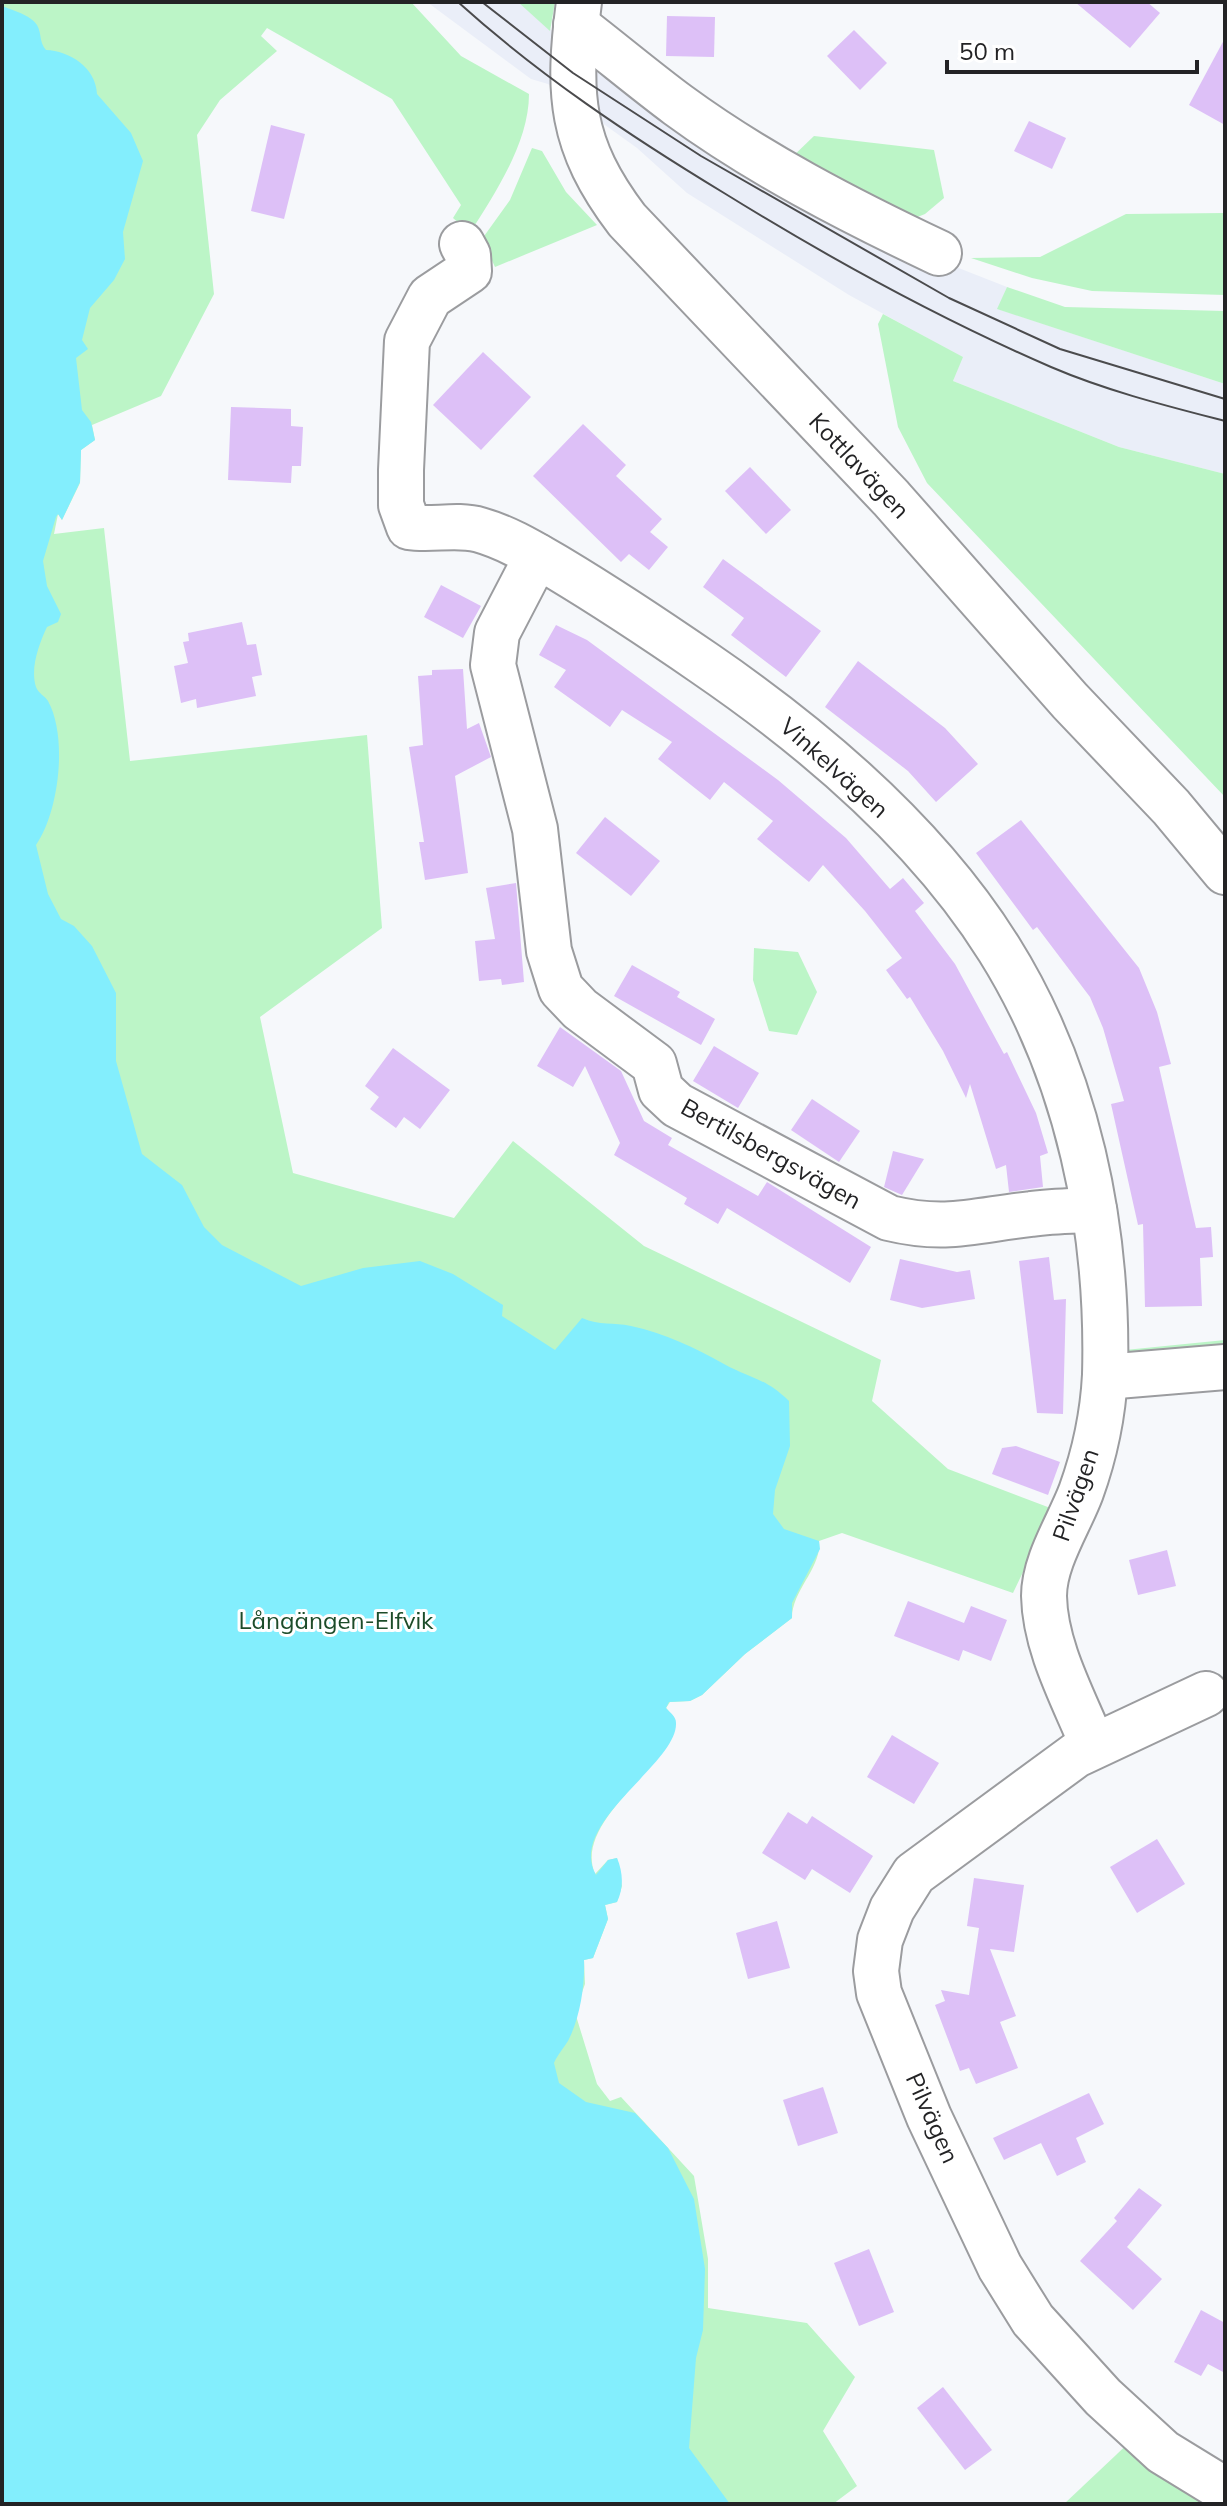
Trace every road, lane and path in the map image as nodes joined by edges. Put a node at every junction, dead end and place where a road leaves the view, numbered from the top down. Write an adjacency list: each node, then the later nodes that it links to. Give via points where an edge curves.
1 (578, 14): 3 (street, Kottlavägen, via 679,106 797,178); 5 (street, Kottlavägen, via 574,96 584,150 599,183 724,325 891,498)
2 (462, 244): 4 (street, Vinkelvägen, via 469,271 430,297 407,341 401,505 409,527 477,529)
3 (939, 253)
4 (537, 556): 6 (street, Vinkelvägen, via 611,599 743,689 843,770 936,863 999,949 1037,1024 1078,1131); 6 (street, Bertilsbergsvägen, via 497,633 493,665 535,829 549,951 561,989 654,1064 661,1090 677,1105 889,1218 949,1227 1032,1213)
5 (1225, 872)
6 (1094, 1210): 8 (street, Vinkelvägen)
7 (1225, 1367): 8 (street)
8 (1105, 1377): 10 (street, Pilvägen, via 1094,1450 1044,1591 1045,1617 1062,1673)
9 (1206, 1694): 10 (street, Pilvägen)
10 (1093, 1746): 11 (street, Pilvägen, via 914,1874 880,1940 879,1993 929,2117 1000,2267 1033,2320 1103,2397 1163,2452)
11 (1225, 2490)

